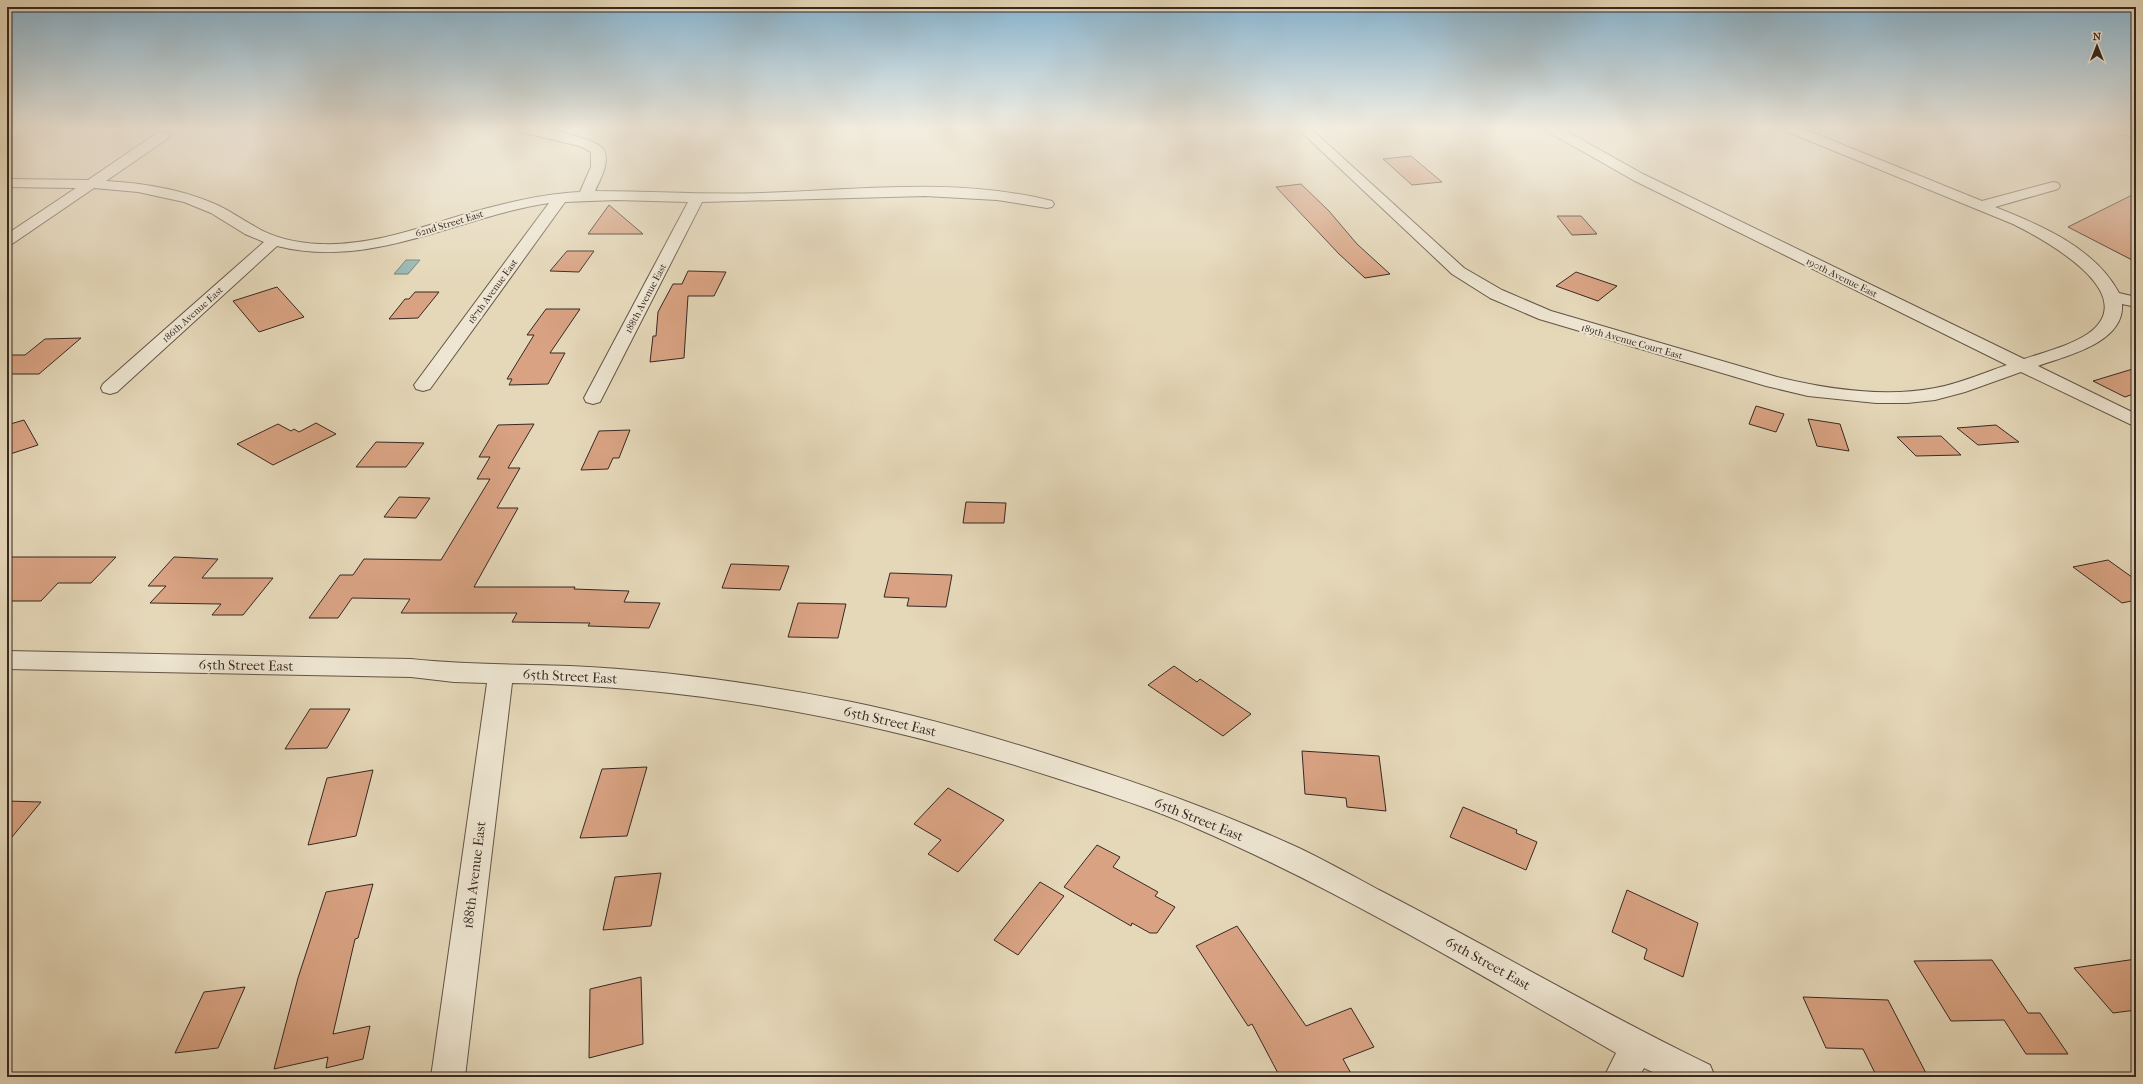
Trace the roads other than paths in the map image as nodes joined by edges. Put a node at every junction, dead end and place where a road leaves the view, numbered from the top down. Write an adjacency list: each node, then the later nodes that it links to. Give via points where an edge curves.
1 (101, 178): 7 (street)
2 (593, 178): 9 (street)
3 (1357, 178): 18 (street, 189th Avenue Court East, via 1458,271 1496,294 1545,315 1773,382 1842,395 1907,397 1958,388)
4 (1639, 178): 18 (street, 190th Avenue East)
5 (1912, 178): 13 (street)
6 (7, 183): 7 (street, 62nd Street East)
7 (92, 184): 14 (street); 15 (street, 62nd Street East, via 146,188 200,203 236,220 250,231)
8 (2053, 186): 13 (street)
9 (586, 195): 10 (street, 62nd Street East); 11 (street, 62nd Street East)
10 (561, 197): 15 (street, 62nd Street East, via 510,205 413,235 362,247 294,247); 19 (street, 187th Avenue East)
11 (697, 198): 12 (street, 62nd Street East, via 940,192 993,195); 21 (street, 188th Avenue East)
12 (1047, 204)
13 (1981, 206): 16 (street, via 2018,221 2070,250 2105,282)
14 (7, 241)
15 (274, 241): 20 (street, 186th Avenue East)
16 (2113, 297): 17 (street); 18 (street, 189th Avenue Court East, via 2114,312 2108,325 2095,337 2075,347)
17 (2136, 302)
18 (2021, 366): 22 (street, 190th Avenue East)
19 (423, 385)
20 (110, 388)
21 (593, 398)
22 (2136, 421)
23 (7, 660): 24 (street, 65th Street East, via 411,668 454,673)
24 (501, 673): 25 (street, 65th Street East, via 642,681 790,700 922,728 993,747 1138,794 1206,820 1291,858 1471,953); 26 (street, 188th Avenue East)
25 (1637, 1047): 27 (street); 28 (street, 65th Street East)
26 (448, 1077)
27 (1621, 1077)
28 (1698, 1077)

